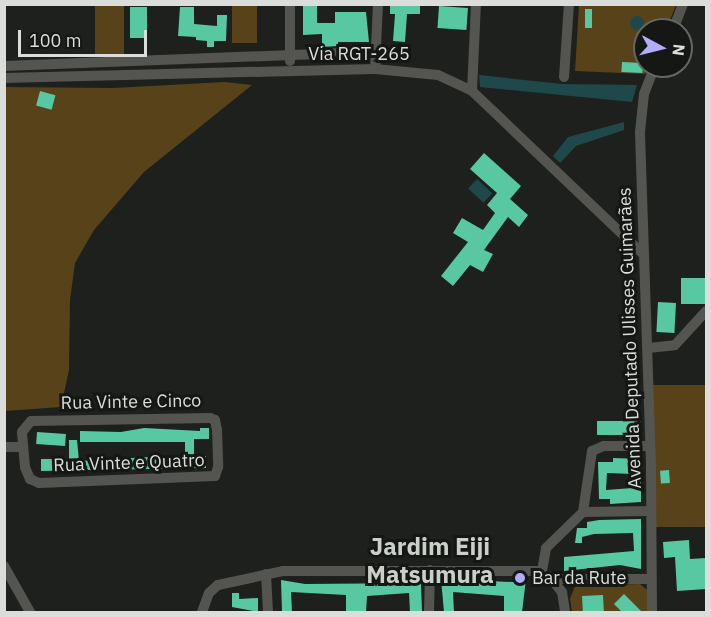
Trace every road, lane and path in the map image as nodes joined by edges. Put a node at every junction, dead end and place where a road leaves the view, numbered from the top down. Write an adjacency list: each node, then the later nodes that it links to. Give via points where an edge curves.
1 (290, 4): 6 (street)
2 (378, 4): 5 (street)
3 (476, 4): 13 (street)
4 (569, 4): 10 (street)
5 (376, 52): 6 (street); 8 (street)
6 (290, 54): 7 (street); 9 (street)
7 (4, 66)
8 (375, 69): 9 (street, Via RGT-265); 13 (street, Via RGT-265, via 438,75)
9 (289, 71): 11 (street, Via RGT-265)
10 (564, 77)
11 (4, 78)
12 (650, 78): 14 (street, Avenida Deputado Ulisses Guimarães, via 640,118)
13 (472, 92): 14 (street, Via RGT-265)
14 (644, 254): 16 (street, Avenida Deputado Ulisses Guimarães)
15 (706, 311): 16 (street, via 675,345)
16 (648, 348): 17 (street, Avenida Deputado Ulisses Guimarães)
17 (650, 446): 21 (street, Avenida Deputado Ulisses Guimarães); 22 (street, via 597,447 592,451)
18 (4, 447): 19 (street)
19 (22, 447): 20 (street, Rua Vinte e Quatro, via 27,474 39,483 211,477 216,475); 20 (street, Rua Vinte e Cinco, via 23,429 34,421 210,418 217,423)
20 (219, 465)
21 (651, 511): 22 (street); 28 (street, Avenida Deputado Ulisses Guimarães)
22 (583, 512): 25 (street, via 546,548)
23 (430, 570): 25 (street); 26 (street); 32 (street)
24 (6, 571): 29 (street)
25 (542, 571): 27 (street)
26 (266, 574): 30 (street, via 218,585 209,593); 31 (street)
27 (552, 579): 28 (street); 33 (street, via 562,592)
28 (651, 579): 34 (street, Avenida Deputado Ulisses Guimarães)
29 (30, 612)
30 (202, 612)
31 (268, 612)
32 (429, 612)
33 (565, 612)
34 (652, 612)

